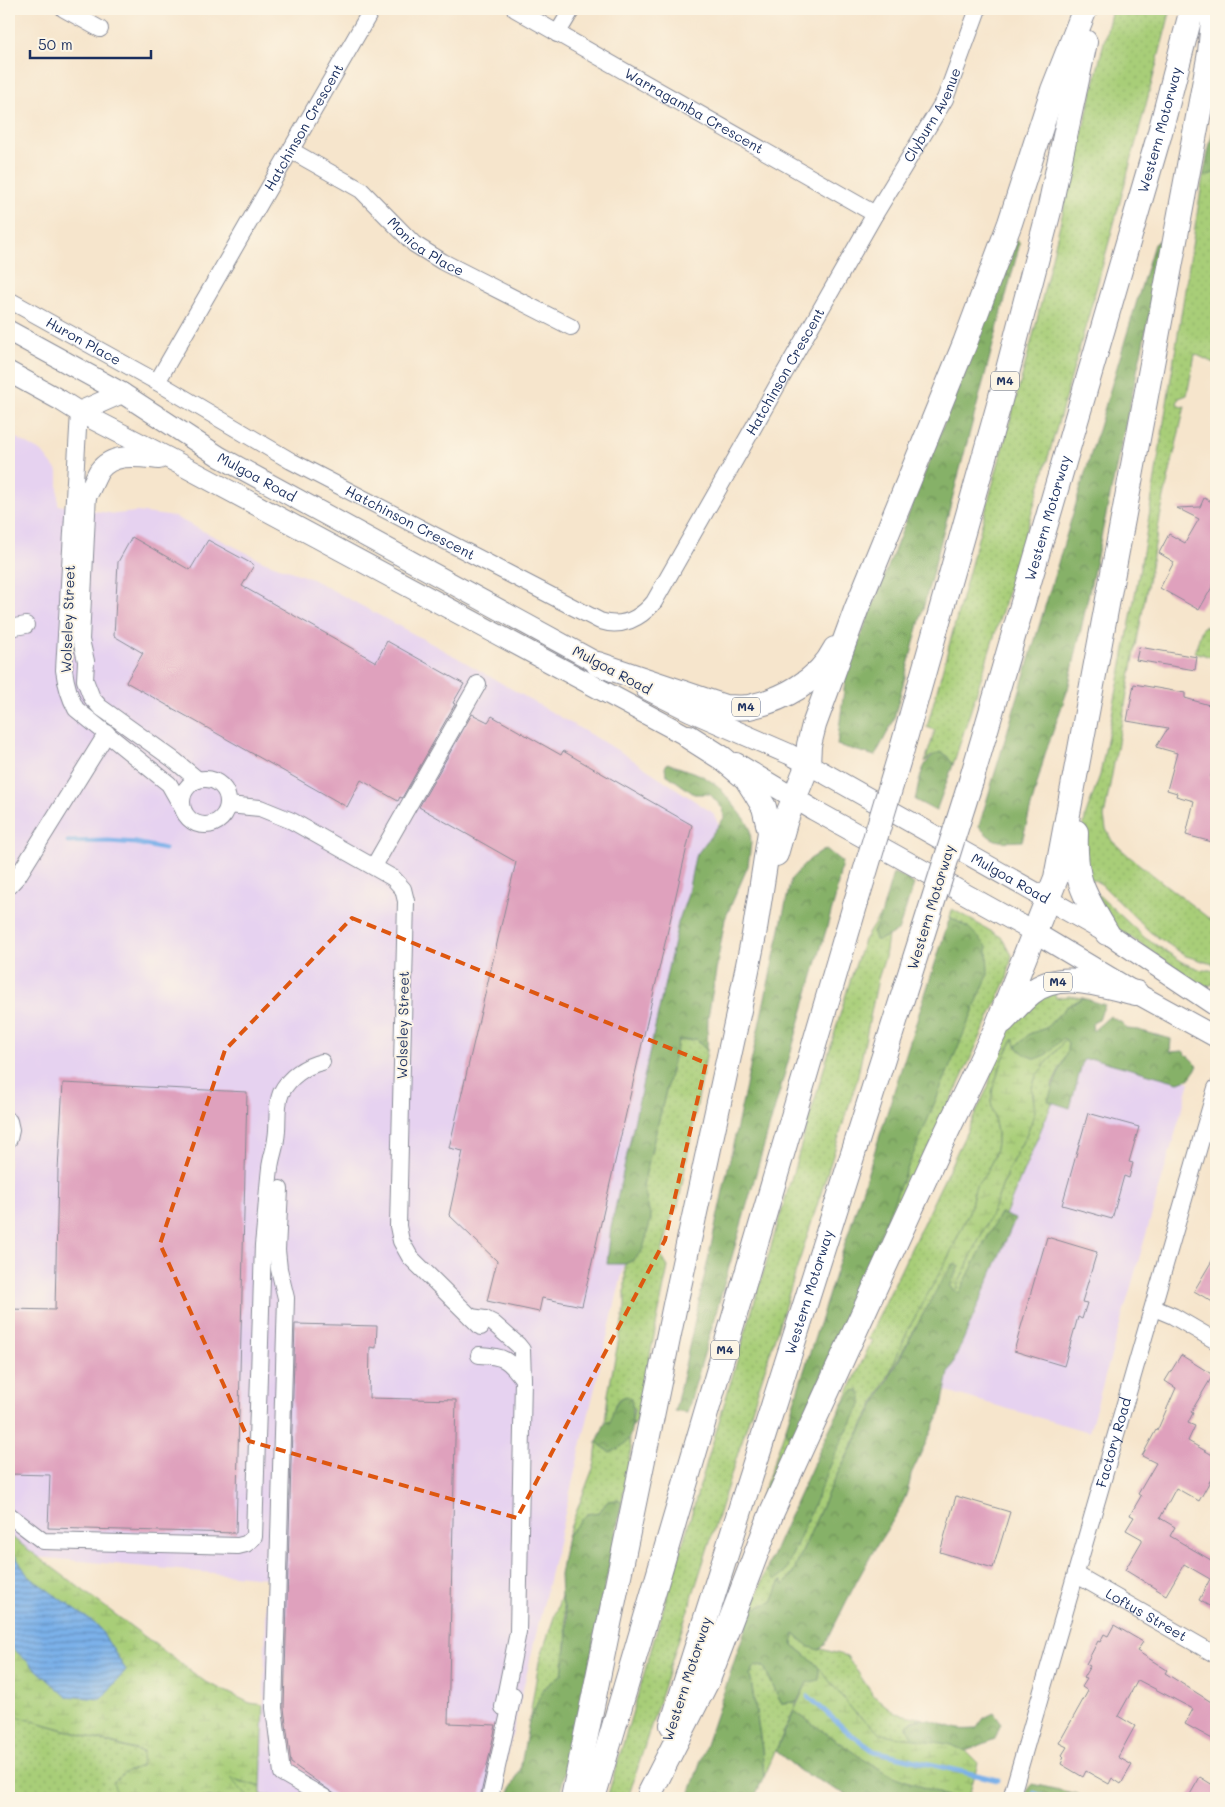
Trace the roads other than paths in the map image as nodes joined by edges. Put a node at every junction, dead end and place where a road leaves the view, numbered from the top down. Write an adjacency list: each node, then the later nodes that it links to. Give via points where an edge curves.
1 (64, 9): 10 (street)
2 (372, 9): 12 (street, Hatchinson Crescent)
3 (515, 9): 11 (street, Warragamba Crescent)
4 (572, 9): 11 (street)
5 (978, 9): 13 (street, Clyburn Avenue, via 945,98)
6 (1085, 9): 23 (highway, M4, via 1053,90 1010,223 965,343)
7 (1092, 9): 66 (highway, M4, bridge, via 1048,211 1001,398 902,749)
8 (1192, 9): 62 (highway, Western Motorway / M4, bridge, via 1160,136 971,781)
9 (1214, 9): 31 (highway, M4, via 1210,53)
10 (100, 29)
11 (557, 34): 13 (street, Warragamba Crescent)
12 (292, 151): 15 (street, Monica Place, via 352,184 414,244); 18 (street, Hatchinson Crescent)
13 (875, 214): 18 (street, Hatchinson Crescent, via 654,602 642,614 626,622 600,621 292,461)
14 (9, 300): 18 (street, Huron Place)
15 (571, 328)
16 (9, 331): 19 (main road, Mulgoa Road)
17 (9, 372): 20 (main road, Mulgoa Road)
18 (157, 382)
19 (122, 394): 20 (main road); 26 (main road, Mulgoa Road, via 220,457)
20 (79, 412): 21 (main road, Mulgoa Road); 28 (street, Wolseley Street, via 64,670 69,697 76,709)
21 (176, 462): 22 (main road, via 131,456 114,460 100,469); 29 (main road, Mulgoa Road)
22 (88, 493): 32 (street, Wolseley Street, via 81,640 88,690 100,707)
23 (856, 610): 26 (highway, M4, via 832,657 810,679 793,691 747,707 725,707); 30 (highway, M4, via 814,724)
24 (26, 625): 25 (street)
25 (9, 628)
26 (598, 664): 30 (main road, Mulgoa Road, via 690,711)
27 (478, 684): 36 (street)
28 (108, 733): 35 (street, Wolseley Street, via 169,784); 37 (street)
29 (690, 737): 33 (main road, Mulgoa Road); 41 (highway, via 746,778 766,813 770,832)
30 (808, 764): 33 (highway); 38 (main road, Mulgoa Road)
31 (1078, 765): 38 (highway, M4, via 1056,878); 40 (highway, via 1077,869 1085,897)
32 (198, 780): 34 (street, via 213,780 220,784 228,797); 35 (street, via 187,787)
33 (794, 797): 39 (main road, Mulgoa Road); 41 (highway)
34 (228, 805): 35 (street, via 221,819 207,825 188,818); 36 (street, Wolseley Street, via 275,813)
35 (182, 807)
36 (374, 866): 56 (street, Wolseley Street, via 397,881 406,901 399,1234 410,1257 476,1322 485,1319 493,1323 518,1345 522,1350)
37 (9, 886)
38 (1047, 899): 39 (highway, M4); 40 (main road, Mulgoa Road)
39 (1034, 932): 42 (main road, Mulgoa Road); 44 (highway, M4)
40 (1107, 933): 43 (main road, Mulgoa Road)
41 (754, 935): 65 (highway)
42 (1136, 993): 44 (highway, M4, via 1076,981 1057,982 1031,993); 45 (main road, Mulgoa Road)
43 (1216, 1006)
44 (996, 1029): 62 (highway, M4, via 772,1512 709,1677)
45 (1216, 1037)
46 (322, 1062): 49 (street, via 300,1072 283,1091 278,1103)
47 (1216, 1088): 53 (street, Factory Road)
48 (9, 1121): 50 (street)
49 (277, 1129): 51 (street, via 270,1169); 52 (street, via 281,1162 277,1250)
50 (9, 1139)
51 (261, 1298): 52 (street); 57 (street, via 255,1534 251,1541 238,1546 43,1541)
52 (286, 1298): 63 (street, via 274,1708 282,1773)
53 (1154, 1308): 54 (street); 58 (street, Factory Road)
54 (1216, 1341)
55 (479, 1355): 56 (street, via 506,1359)
56 (523, 1379): 59 (street)
57 (9, 1515)
58 (1077, 1575): 60 (street, Loftus Street); 67 (street, Factory Road)
59 (518, 1632): 61 (street); 64 (street, via 519,1667)
60 (1216, 1655)
61 (503, 1707)
62 (650, 1796)
63 (325, 1798)
64 (490, 1798)
65 (573, 1798)
66 (593, 1798)
67 (1011, 1798)

